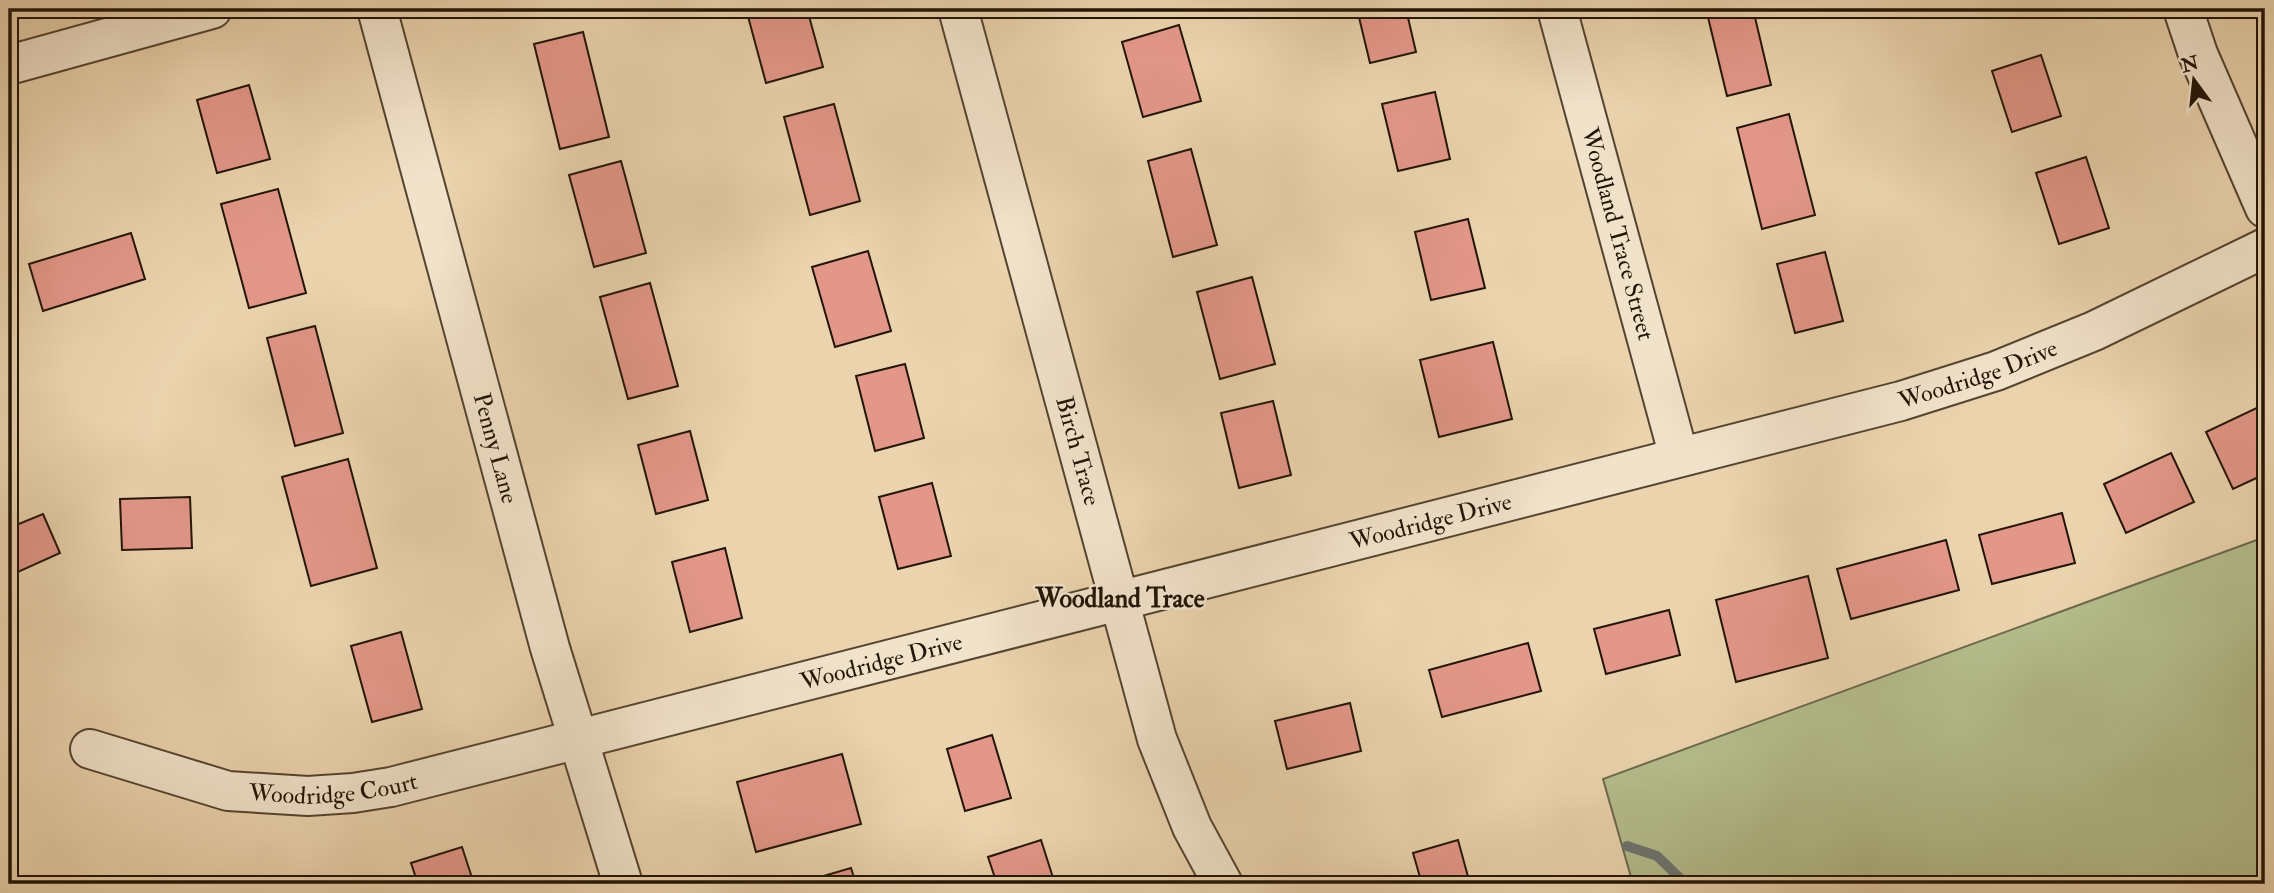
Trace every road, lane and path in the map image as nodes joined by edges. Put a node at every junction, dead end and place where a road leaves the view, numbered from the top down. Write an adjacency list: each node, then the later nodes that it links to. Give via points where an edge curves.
1 (212, 9): 6 (street)
2 (377, 9): 11 (street, Penny Lane)
3 (958, 9): 10 (street, Birch Trace)
4 (1558, 9): 9 (street, Woodland Trace Street)
5 (2183, 9): 7 (street)
6 (9, 65)
7 (2265, 208)
8 (2265, 248): 9 (street, Woodridge Drive, via 2094,331 1996,371 1901,401)
9 (1679, 457): 10 (street, Woodridge Drive)
10 (1118, 600): 11 (street, Woodridge Drive); 14 (street, Birch Trace, via 1157,739 1192,827)
11 (577, 739): 12 (street, Woodridge Court, via 391,787 308,796 228,791); 13 (street, Penny Lane)
12 (90, 748)
13 (623, 884)
14 (1223, 884)

